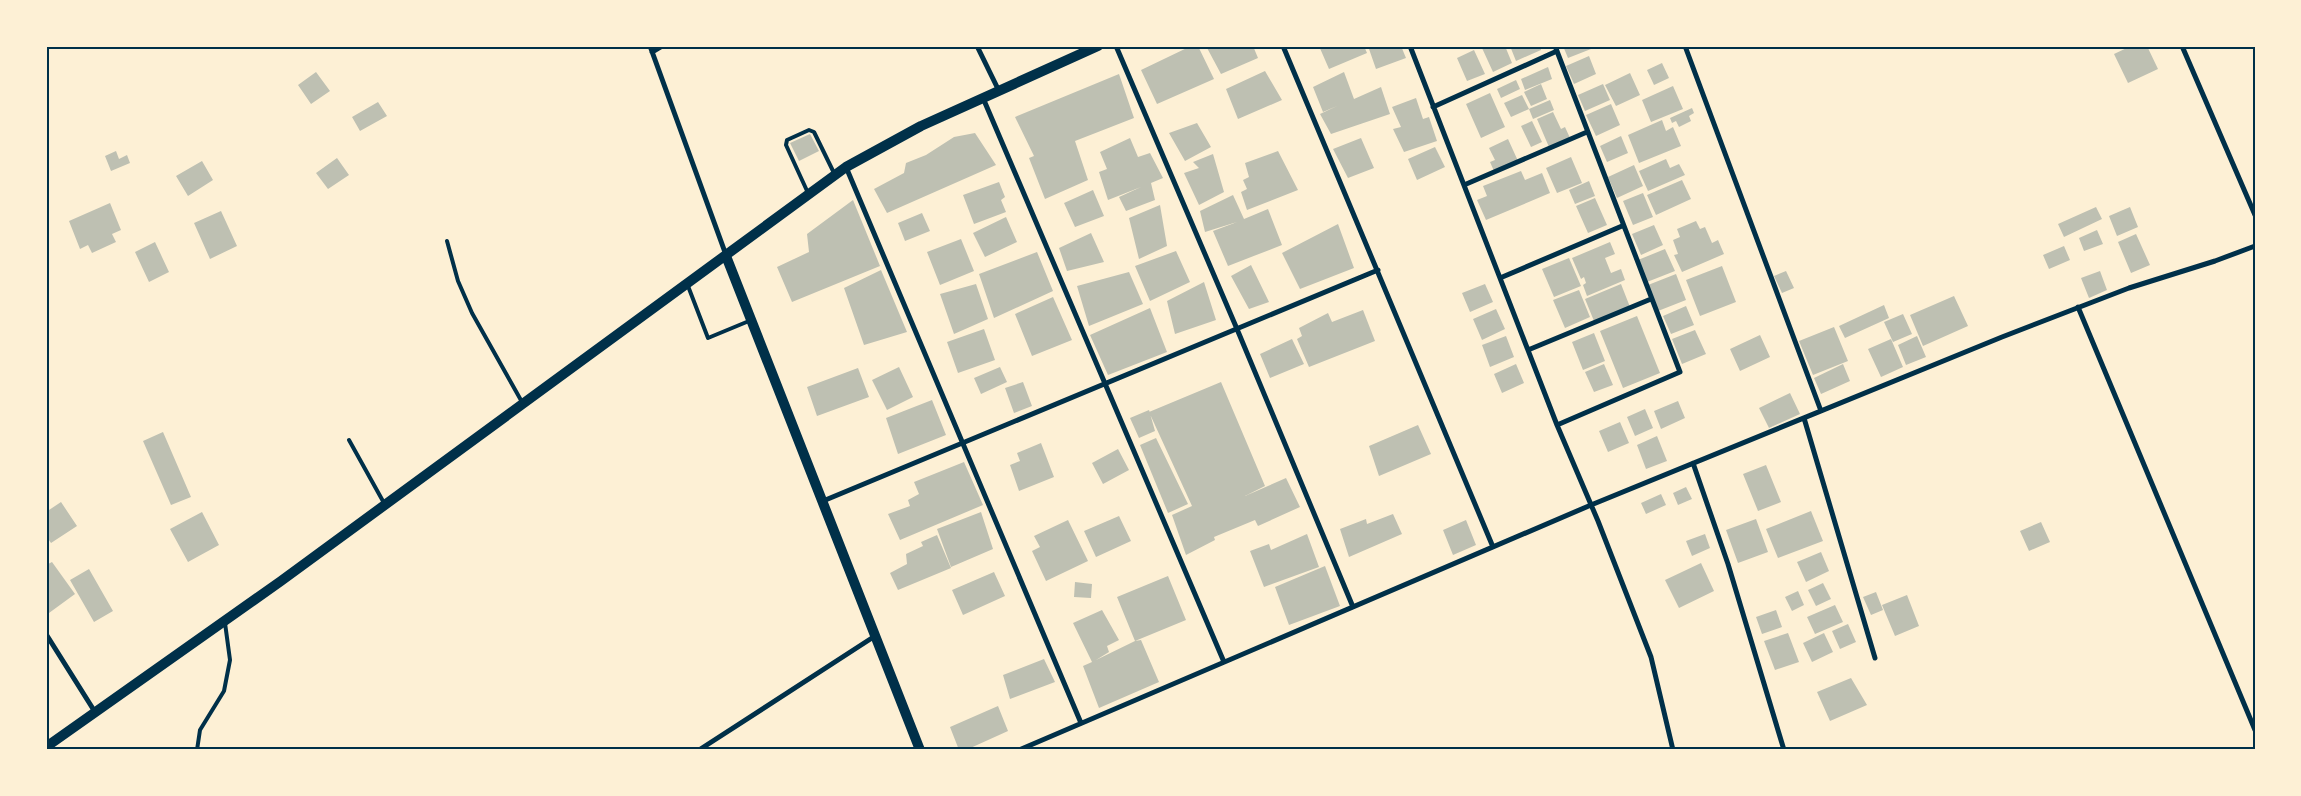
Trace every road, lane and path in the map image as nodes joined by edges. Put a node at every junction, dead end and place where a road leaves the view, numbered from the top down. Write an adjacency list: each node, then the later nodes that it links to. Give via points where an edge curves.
1 (650, 46): 11 (street)
2 (662, 46): 11 (street)
3 (977, 46): 12 (street)
4 (1098, 46): 12 (main road)
5 (1116, 46): 31 (street)
6 (1283, 46): 25 (street)
7 (1410, 46): 14 (street)
8 (1685, 46): 35 (street)
9 (2182, 46): 20 (street)
10 (1556, 49): 14 (street); 15 (street)
11 (652, 52): 24 (street)
12 (999, 91): 13 (main road)
13 (983, 98): 16 (main road, via 921,126); 33 (street)
14 (1434, 107): 18 (street)
15 (1587, 132): 18 (street); 21 (street)
16 (846, 167): 17 (main road); 39 (street)
17 (836, 175): 19 (main road); 19 (lane, via 814,132 809,130 787,140 786,145)
18 (1464, 185): 26 (street)
19 (808, 195): 24 (main road)
20 (2255, 215)
21 (1622, 226): 26 (street); 28 (street)
22 (447, 241): 34 (lane, via 458,281 472,313)
23 (2255, 246): 29 (street)
24 (726, 256): 27 (main road); 30 (main road)
25 (1378, 270): 31 (street); 44 (street)
26 (1500, 278): 32 (street)
27 (687, 284): 30 (lane, via 708,338); 34 (main road)
28 (1651, 299): 32 (street); 37 (street, via 1680,372)
29 (2078, 307): 35 (street); 53 (street)
30 (751, 320): 41 (main road)
31 (1238, 329): 33 (street); 45 (street)
32 (1528, 350): 37 (street)
33 (1104, 384): 39 (street); 50 (street)
34 (524, 404): 42 (main road)
35 (1820, 411): 36 (street)
36 (1804, 418): 40 (street); 49 (street)
37 (1558, 425): 43 (street)
38 (349, 440): 42 (lane)
39 (963, 443): 41 (street); 52 (street)
40 (1693, 463): 43 (street); 60 (street, via 1728,564)
41 (823, 501): 48 (main road)
42 (385, 505): 46 (main road)
43 (1590, 505): 44 (street); 59 (street, via 1651,657)
44 (1494, 547): 45 (street)
45 (1353, 607): 50 (street)
46 (224, 621): 51 (main road); 55 (lane, via 230,660 224,691 200,730)
47 (46, 634): 51 (street)
48 (876, 635): 56 (street); 57 (main road)
49 (1875, 658)
50 (1224, 662): 52 (street)
51 (95, 712): 54 (main road)
52 (1081, 723): 58 (street)
53 (2255, 730)
54 (46, 747)
55 (197, 750)
56 (699, 750)
57 (920, 750)
58 (1019, 750)
59 (1673, 750)
60 (1784, 750)

